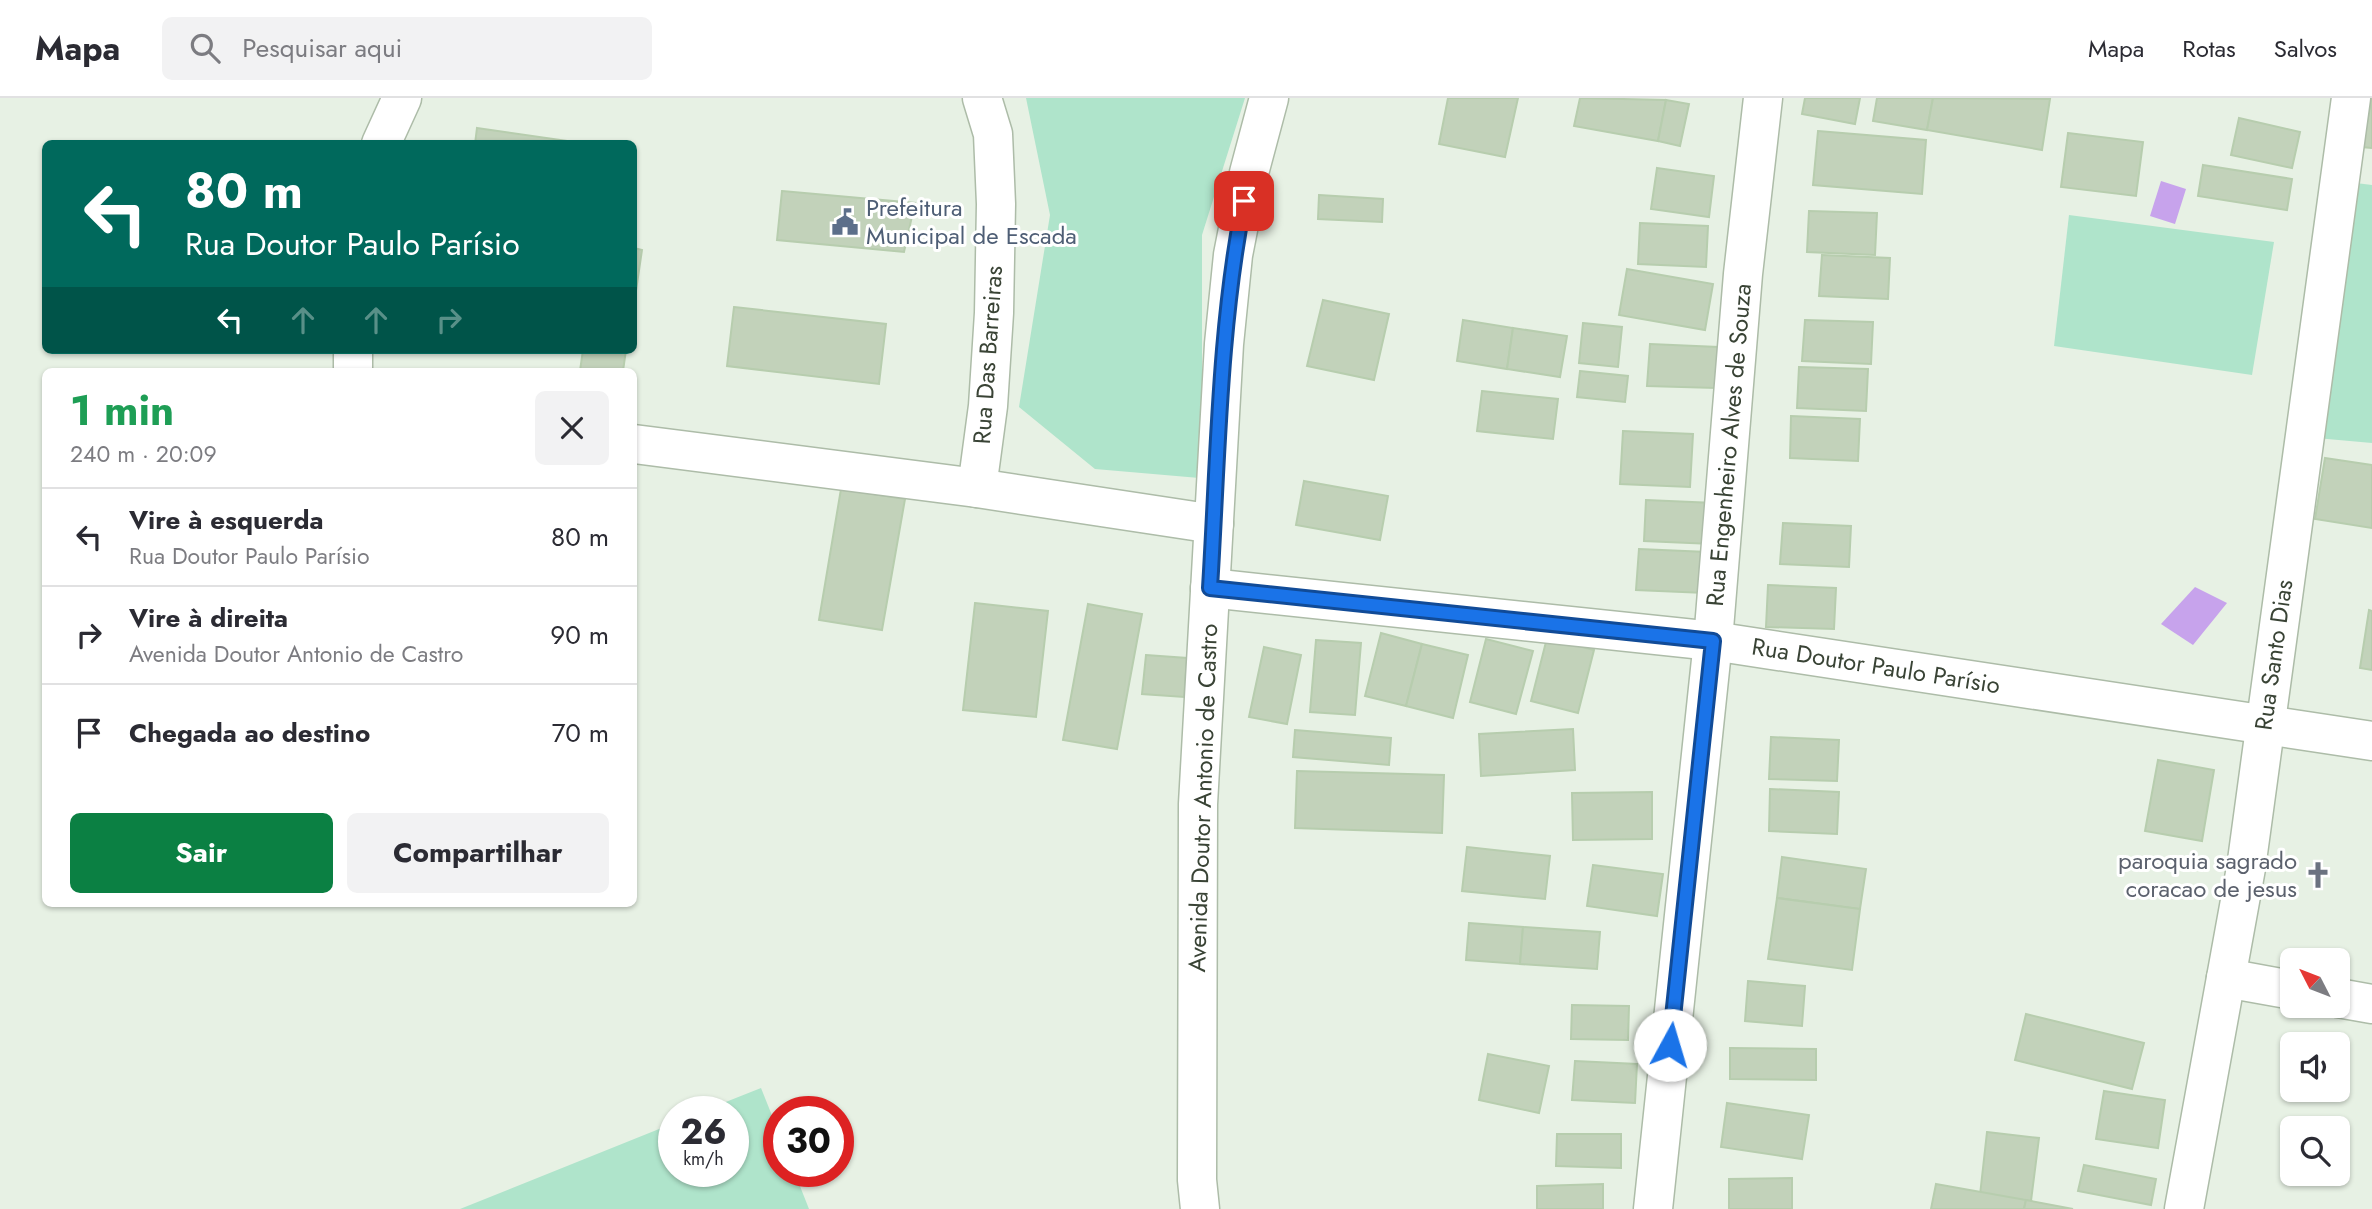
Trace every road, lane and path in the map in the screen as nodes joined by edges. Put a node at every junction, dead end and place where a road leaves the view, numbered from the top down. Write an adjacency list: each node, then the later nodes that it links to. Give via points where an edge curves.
1 (402, 98): 6 (street)
2 (982, 98): 8 (street, Rua Das Barreiras, via 993,134 996,204 988,406)
3 (1269, 98): 9 (street, Avenida Doutor Antonio de Castro, via 1233,256)
4 (1763, 98): 11 (street, Rua Engenheiro Alves de Souza, via 1743,274)
5 (2351, 98): 12 (street, Rua Santo Dias)
6 (383, 140)
7 (637, 444): 8 (street)
8 (977, 488): 9 (street)
9 (1214, 523): 10 (street, Avenida Doutor Antonio de Castro)
10 (1210, 588): 11 (street, Rua Doutor Paulo Parísio); 18 (street, Avenida Doutor Antonio de Castro, via 1198,804)
11 (1713, 641): 12 (street, Rua Doutor Paulo Parísio); 19 (street, Rua Engenheiro Alves de Souza)
12 (2264, 726): 13 (street, Rua Doutor Paulo Parísio); 14 (street, Rua Santo Dias)
13 (2372, 741)
14 (2226, 978): 15 (street); 20 (street, Rua Santo Dias)
15 (2280, 988)
16 (2350, 1000): 17 (street)
17 (2372, 1004)
18 (1200, 1209)
19 (1653, 1209)
20 (2184, 1209)

